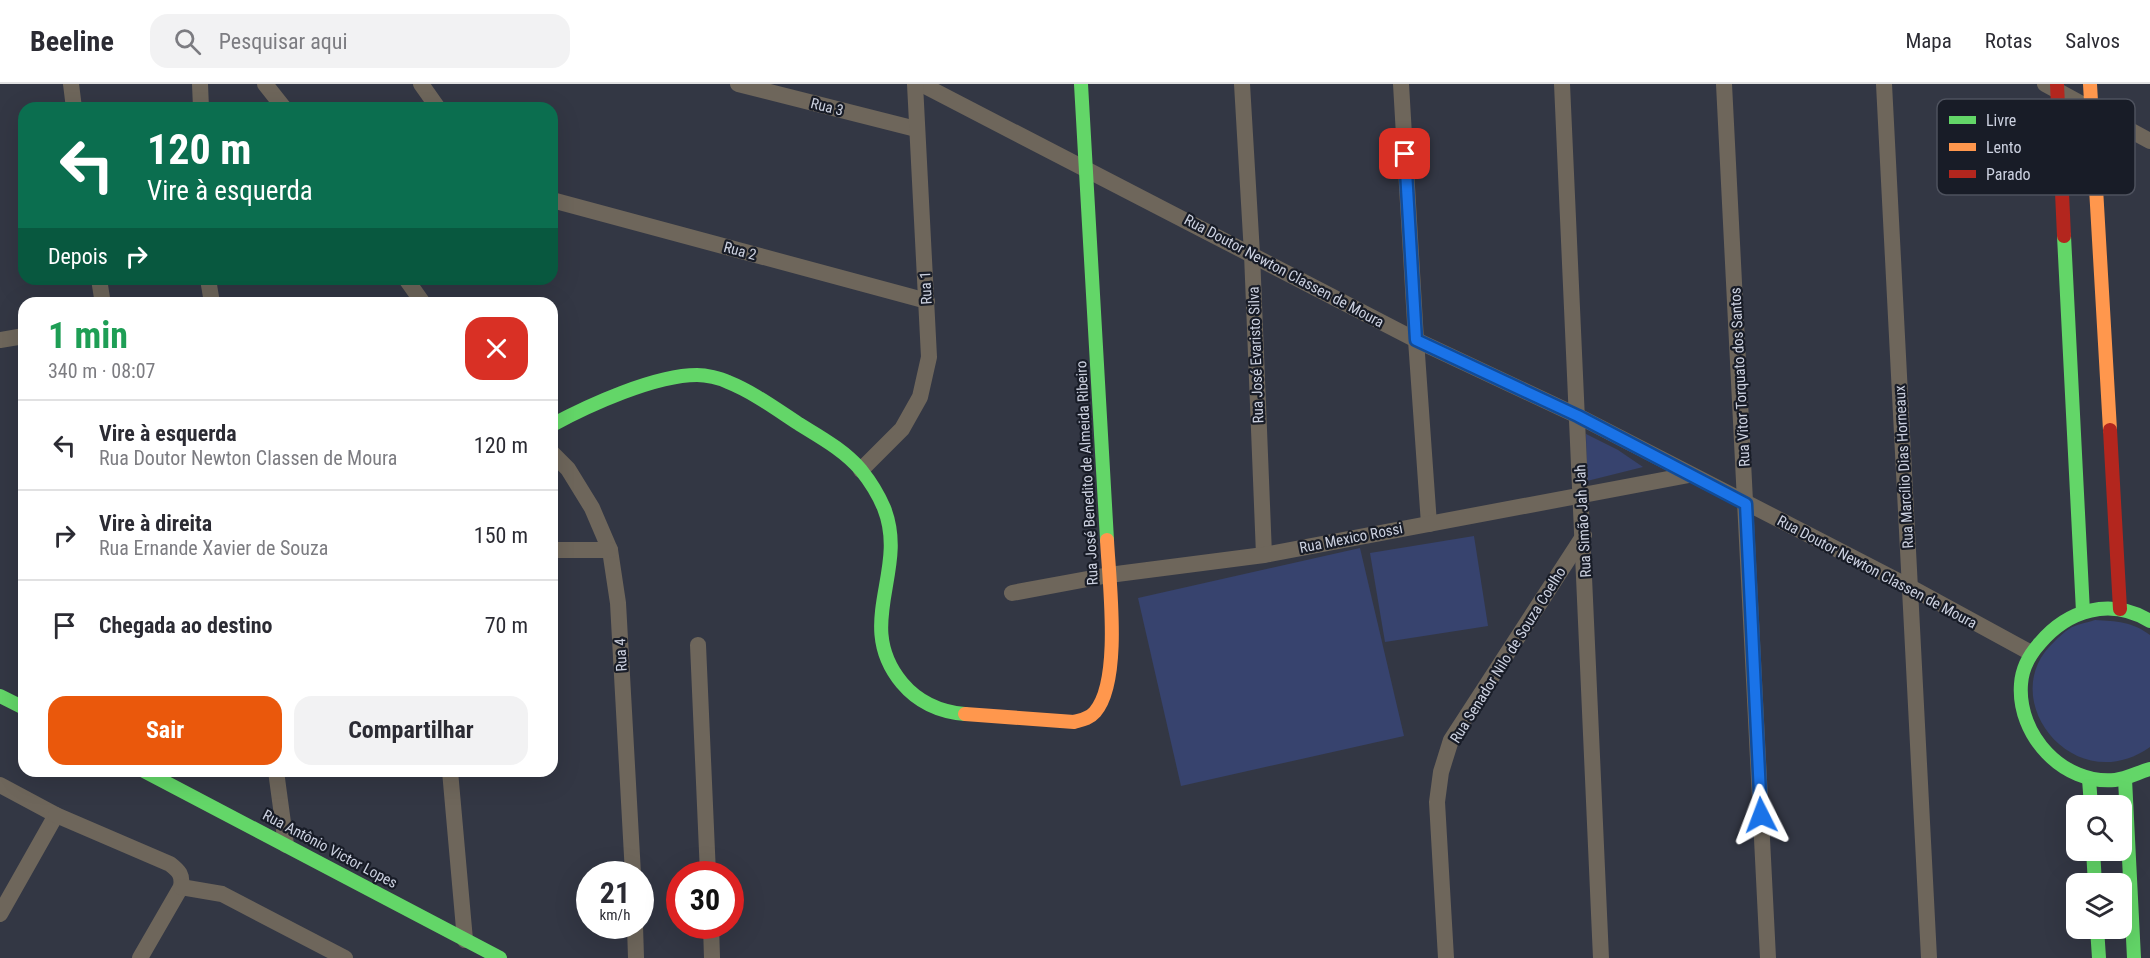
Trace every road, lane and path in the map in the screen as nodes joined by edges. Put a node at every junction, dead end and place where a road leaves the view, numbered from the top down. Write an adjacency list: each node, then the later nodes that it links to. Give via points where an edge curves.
1 (71, 84): 18 (street)
2 (200, 84): 19 (street)
3 (266, 84): 20 (street)
4 (422, 84): 21 (street)
5 (738, 84): 22 (street, Rua 3)
6 (915, 84): 22 (street, Rua 1)
7 (921, 84): 25 (street, Rua Doutor Newton Classen de Moura)
8 (1081, 84): 25 (main road, Rua José Benedito de Almeida Ribeiro)
9 (1242, 84): 29 (street, Rua José Evaristo Silva)
10 (1401, 84): 33 (street)
11 (1562, 84): 34 (street, Rua Simão Jah Jah)
12 (1724, 84): 40 (street, Rua Vitor Torquato dos Santos)
13 (1884, 84): 47 (street, Rua Marcílio Dias Horneaux)
14 (2090, 84): 17 (main road)
15 (2053, 86): 16 (street)
16 (2074, 99)
17 (2091, 99)
18 (73, 102)
19 (201, 102)
20 (280, 102)
21 (434, 102)
22 (916, 129): 30 (street, Rua 1)
23 (2135, 133): 24 (street)
24 (2150, 141)
25 (1086, 168): 29 (street, Rua Doutor Newton Classen de Moura); 46 (main road, Rua José Benedito de Almeida Ribeiro)
26 (2059, 195): 50 (main road)
27 (2097, 195): 49 (main road)
28 (558, 202): 30 (street, Rua 2)
29 (1252, 254): 33 (street, Rua Doutor Newton Classen de Moura); 45 (street, Rua José Evaristo Silva)
30 (927, 301): 37 (street, Rua 1, via 929,357 920,397 902,429)
31 (18, 337): 32 (street)
32 (0, 340)
33 (1416, 340): 34 (street, Rua Doutor Newton Classen de Moura); 41 (street)
34 (1578, 416): 38 (street, Rua Doutor Newton Classen de Moura); 39 (street, Rua Simão Jah Jah)
35 (558, 422): 37 (main road, Rua José Benedito de Almeida Ribeiro, via 661,380 698,375 727,381 762,400 839,450)
36 (558, 459): 44 (street, Rua 4, via 592,508)
37 (861, 470): 46 (main road, Rua José Benedito de Almeida Ribeiro, via 884,508 891,535 890,571 881,608 884,651 893,672 928,705 952,713 1074,722 1094,713 1102,702 1111,654)
38 (1689, 475): 39 (street, Rua Mexico Rossi); 40 (street, Rua Doutor Newton Classen de Moura)
39 (1581, 497): 41 (street, Rua Mexico Rossi); 42 (street, Rua Simão Jah Jah)
40 (1746, 504): 47 (street, Rua Doutor Newton Classen de Moura); 81 (street, Rua Vitor Torquato dos Santos)
41 (1429, 524): 45 (street, Rua Mexico Rossi)
42 (1584, 535): 79 (street, Rua Senador Nilo de Souza Coelho, via 1451,740 1437,802); 80 (street, Rua Simão Jah Jah)
43 (558, 550): 44 (street)
44 (610, 550): 66 (street, Rua 4, via 618,603)
45 (1264, 555): 46 (street, Rua Mexico Rossi)
46 (1109, 575): 48 (street, Rua Mexico Rossi)
47 (1910, 587): 53 (street, Rua Doutor Newton Classen de Moura); 82 (street, Rua Marcílio Dias Horneaux)
48 (1012, 593)
49 (2120, 609): 50 (main road); 51 (main road)
50 (2083, 612): 53 (main road, via 2044,635)
51 (2150, 621)
52 (698, 645): 67 (street)
53 (2031, 653): 60 (main road, via 2022,678 2021,705 2029,730 2043,753 2064,769)
54 (0, 696): 55 (main road)
55 (18, 705)
56 (2150, 769): 61 (main road)
57 (156, 777): 65 (main road, Rua Antônio Victor Lopes)
58 (277, 777): 65 (street)
59 (451, 777): 73 (street)
60 (2089, 779): 61 (main road); 63 (main road)
61 (2125, 779): 84 (main road)
62 (0, 785): 64 (street)
63 (2090, 795)
64 (56, 816): 68 (street, via 170,864 178,870); 69 (street)
65 (286, 845): 73 (main road, Rua Antônio Victor Lopes)
66 (632, 861)
67 (707, 861)
68 (181, 887): 74 (street); 75 (street, via 222,894)
69 (0, 914)
70 (635, 939): 77 (street)
71 (711, 939): 78 (street)
72 (2097, 939): 83 (main road)
73 (465, 940): 76 (main road, Rua Antônio Victor Lopes)
74 (140, 958)
75 (345, 958)
76 (500, 958)
77 (636, 958)
78 (712, 958)
79 (1446, 958)
80 (1601, 958)
81 (1768, 958)
82 (1929, 958)
83 (2098, 958)
84 (2134, 958)

